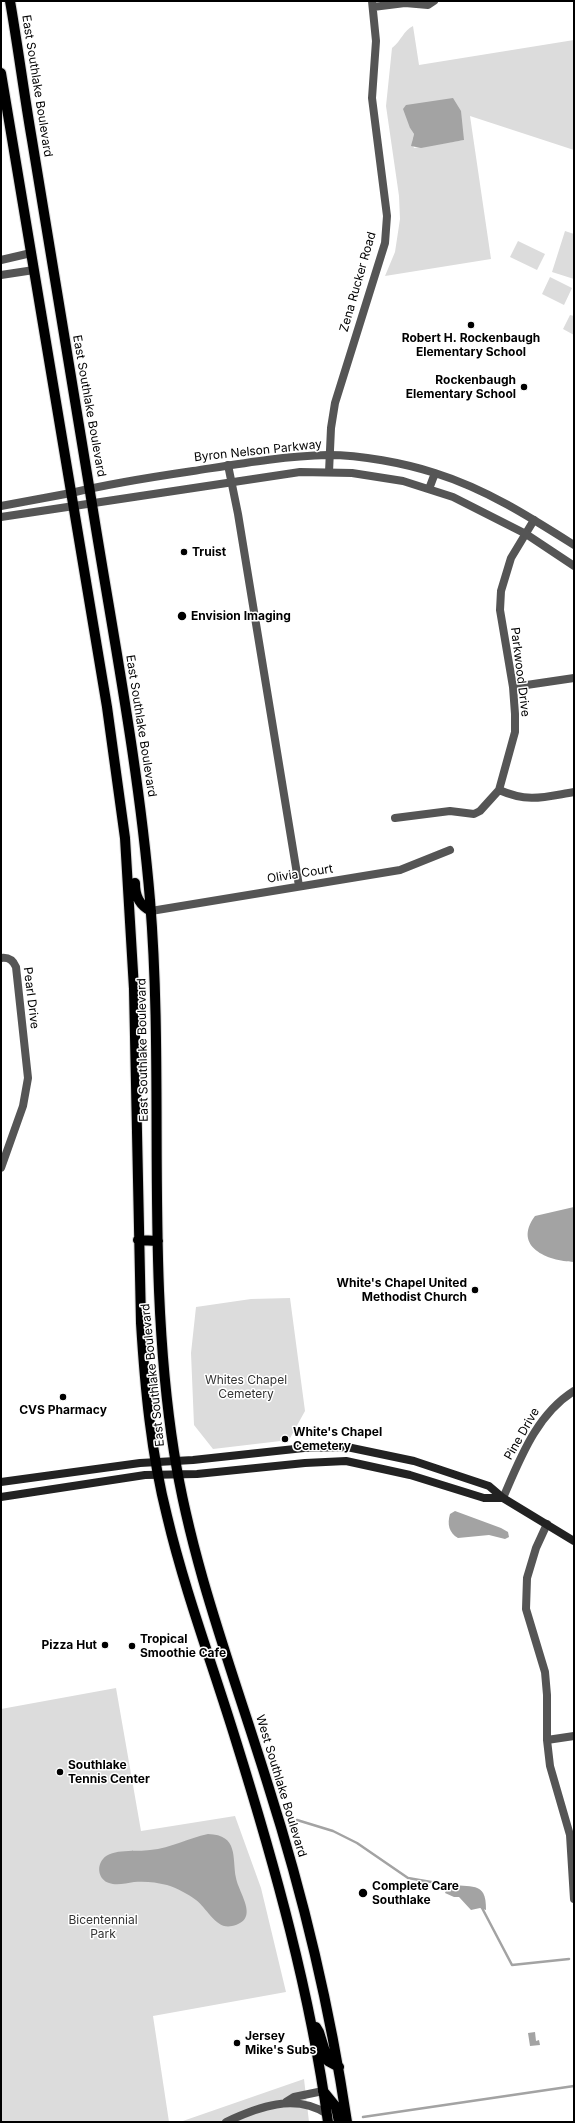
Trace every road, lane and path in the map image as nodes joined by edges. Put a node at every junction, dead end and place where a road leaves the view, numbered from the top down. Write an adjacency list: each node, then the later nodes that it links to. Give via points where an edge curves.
1 (10, 1): 15 (main road, East Southlake Boulevard)
2 (434, 1): 3 (street, via 428,5)
3 (405, 2): 4 (street)
4 (372, 4): 10 (street, Zena Rucker Road, via 376,41 372,98 387,216 385,243 335,403)
5 (1, 73): 6 (main road, East Southlake Boulevard)
6 (31, 253): 7 (street); 8 (main road, East Southlake Boulevard)
7 (1, 260)
8 (34, 270): 9 (street); 17 (main road, East Southlake Boulevard)
9 (1, 275)
10 (330, 455): 11 (street, Byron Nelson Parkway); 12 (street, Zena Rucker Road); 13 (street, Byron Nelson Parkway, via 366,459)
11 (228, 465): 14 (street); 15 (street, Byron Nelson Parkway)
12 (329, 472): 14 (street, Byron Nelson Parkway, via 300,472); 16 (street, Byron Nelson Parkway, via 376,476)
13 (435, 473): 16 (street); 22 (street, Byron Nelson Parkway, via 498,498)
14 (232, 482): 18 (street, Byron Nelson Parkway); 33 (street)
15 (90, 488): 17 (street, Byron Nelson Parkway); 18 (main road, East Southlake Boulevard)
16 (429, 489): 23 (street, Byron Nelson Parkway, via 467,503)
17 (72, 492): 19 (street, Byron Nelson Parkway); 20 (main road, East Southlake Boulevard)
18 (92, 503): 20 (street, Byron Nelson Parkway); 34 (main road, East Southlake Boulevard, via 132,744)
19 (1, 506)
20 (74, 506): 21 (street, Byron Nelson Parkway); 31 (main road, East Southlake Boulevard, via 107,707)
21 (1, 517)
22 (534, 520): 23 (street, Parkwood Drive); 24 (street, Byron Nelson Parkway)
23 (526, 534): 25 (street, Byron Nelson Parkway); 27 (street, Parkwood Drive, via 511,558 501,591 500,610)
24 (574, 545)
25 (574, 566)
26 (574, 678): 27 (street)
27 (513, 687): 28 (street, Parkwood Drive, via 515,732)
28 (499, 790): 29 (street, via 524,799); 30 (street, Parkwood Drive, via 474,814 450,811)
29 (574, 792)
30 (395, 818)
31 (125, 838): 34 (main road, via 129,846 136,895 145,908); 37 (main road, East Southlake Boulevard, via 134,989)
32 (450, 850): 33 (street, Olivia Court, via 400,870)
33 (299, 886): 34 (street, Olivia Court)
34 (151, 911): 38 (main road, East Southlake Boulevard, via 155,973)
35 (1, 958): 36 (street, Pearl Drive, via 10,958 16,967 28,1078 23,1106)
36 (1, 1168)
37 (138, 1240): 38 (main road); 41 (main road, East Southlake Boulevard, via 144,1376)
38 (158, 1241): 40 (main road, East Southlake Boulevard, via 161,1347)
39 (574, 1391): 46 (street, Pine Drive, via 562,1399 541,1421)
40 (176, 1461): 41 (main road); 42 (main road, West Southlake Boulevard); 46 (main road, via 304,1448 347,1447 390,1454 446,1470 489,1486)
41 (156, 1462): 43 (main road); 44 (main road)
42 (178, 1475): 43 (main road); 46 (main road, via 346,1461 410,1475 484,1498); 54 (main road, West Southlake Boulevard, via 203,1580 270,1789 296,1880 316,1957)
43 (158, 1476): 45 (main road, via 145,1475); 53 (main road, via 185,1585 236,1741 297,1954)
44 (1, 1482)
45 (1, 1496)
46 (503, 1498): 47 (main road)
47 (547, 1524): 48 (main road); 50 (street, via 527,1578 526,1609 545,1672)
48 (574, 1541)
49 (574, 1736): 50 (street)
50 (547, 1740): 51 (street, via 550,1766 570,1835)
51 (573, 1882): 52 (street)
52 (574, 1899)
53 (311, 2020): 54 (main road, via 319,2032 328,2061); 55 (main road)
54 (339, 2067): 60 (main road, West Southlake Boulevard)
55 (323, 2091): 56 (street, via 294,2097); 57 (main road); 59 (main road, via 336,2107)
56 (286, 2102): 57 (street, via 313,2105); 58 (street)
57 (328, 2118)
58 (226, 2122)
59 (339, 2122)
60 (347, 2122)

